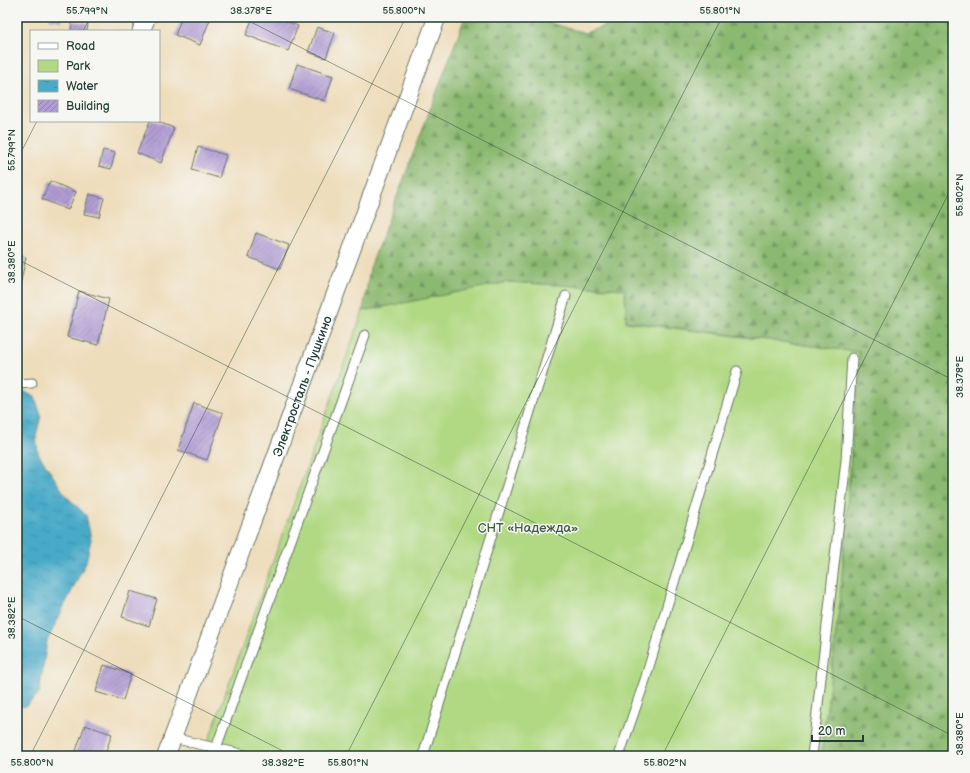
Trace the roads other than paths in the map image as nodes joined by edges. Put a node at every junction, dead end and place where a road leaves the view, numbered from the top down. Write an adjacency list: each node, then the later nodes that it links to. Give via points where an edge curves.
1 (147, 17): 3 (street)
2 (437, 17): 10 (street, Электросталь - Пушкино)
3 (141, 30)
4 (566, 296): 14 (lane)
5 (365, 335): 11 (lane)
6 (852, 358): 16 (lane, via 846,461)
7 (737, 371): 15 (lane, via 645,680)
8 (32, 383): 9 (lane)
9 (17, 384)
10 (173, 738): 11 (lane); 12 (street, Электросталь - Пушкино)
11 (214, 752): 13 (lane)
12 (166, 756)
13 (249, 756)
14 (423, 756)
15 (619, 756)
16 (812, 756)

